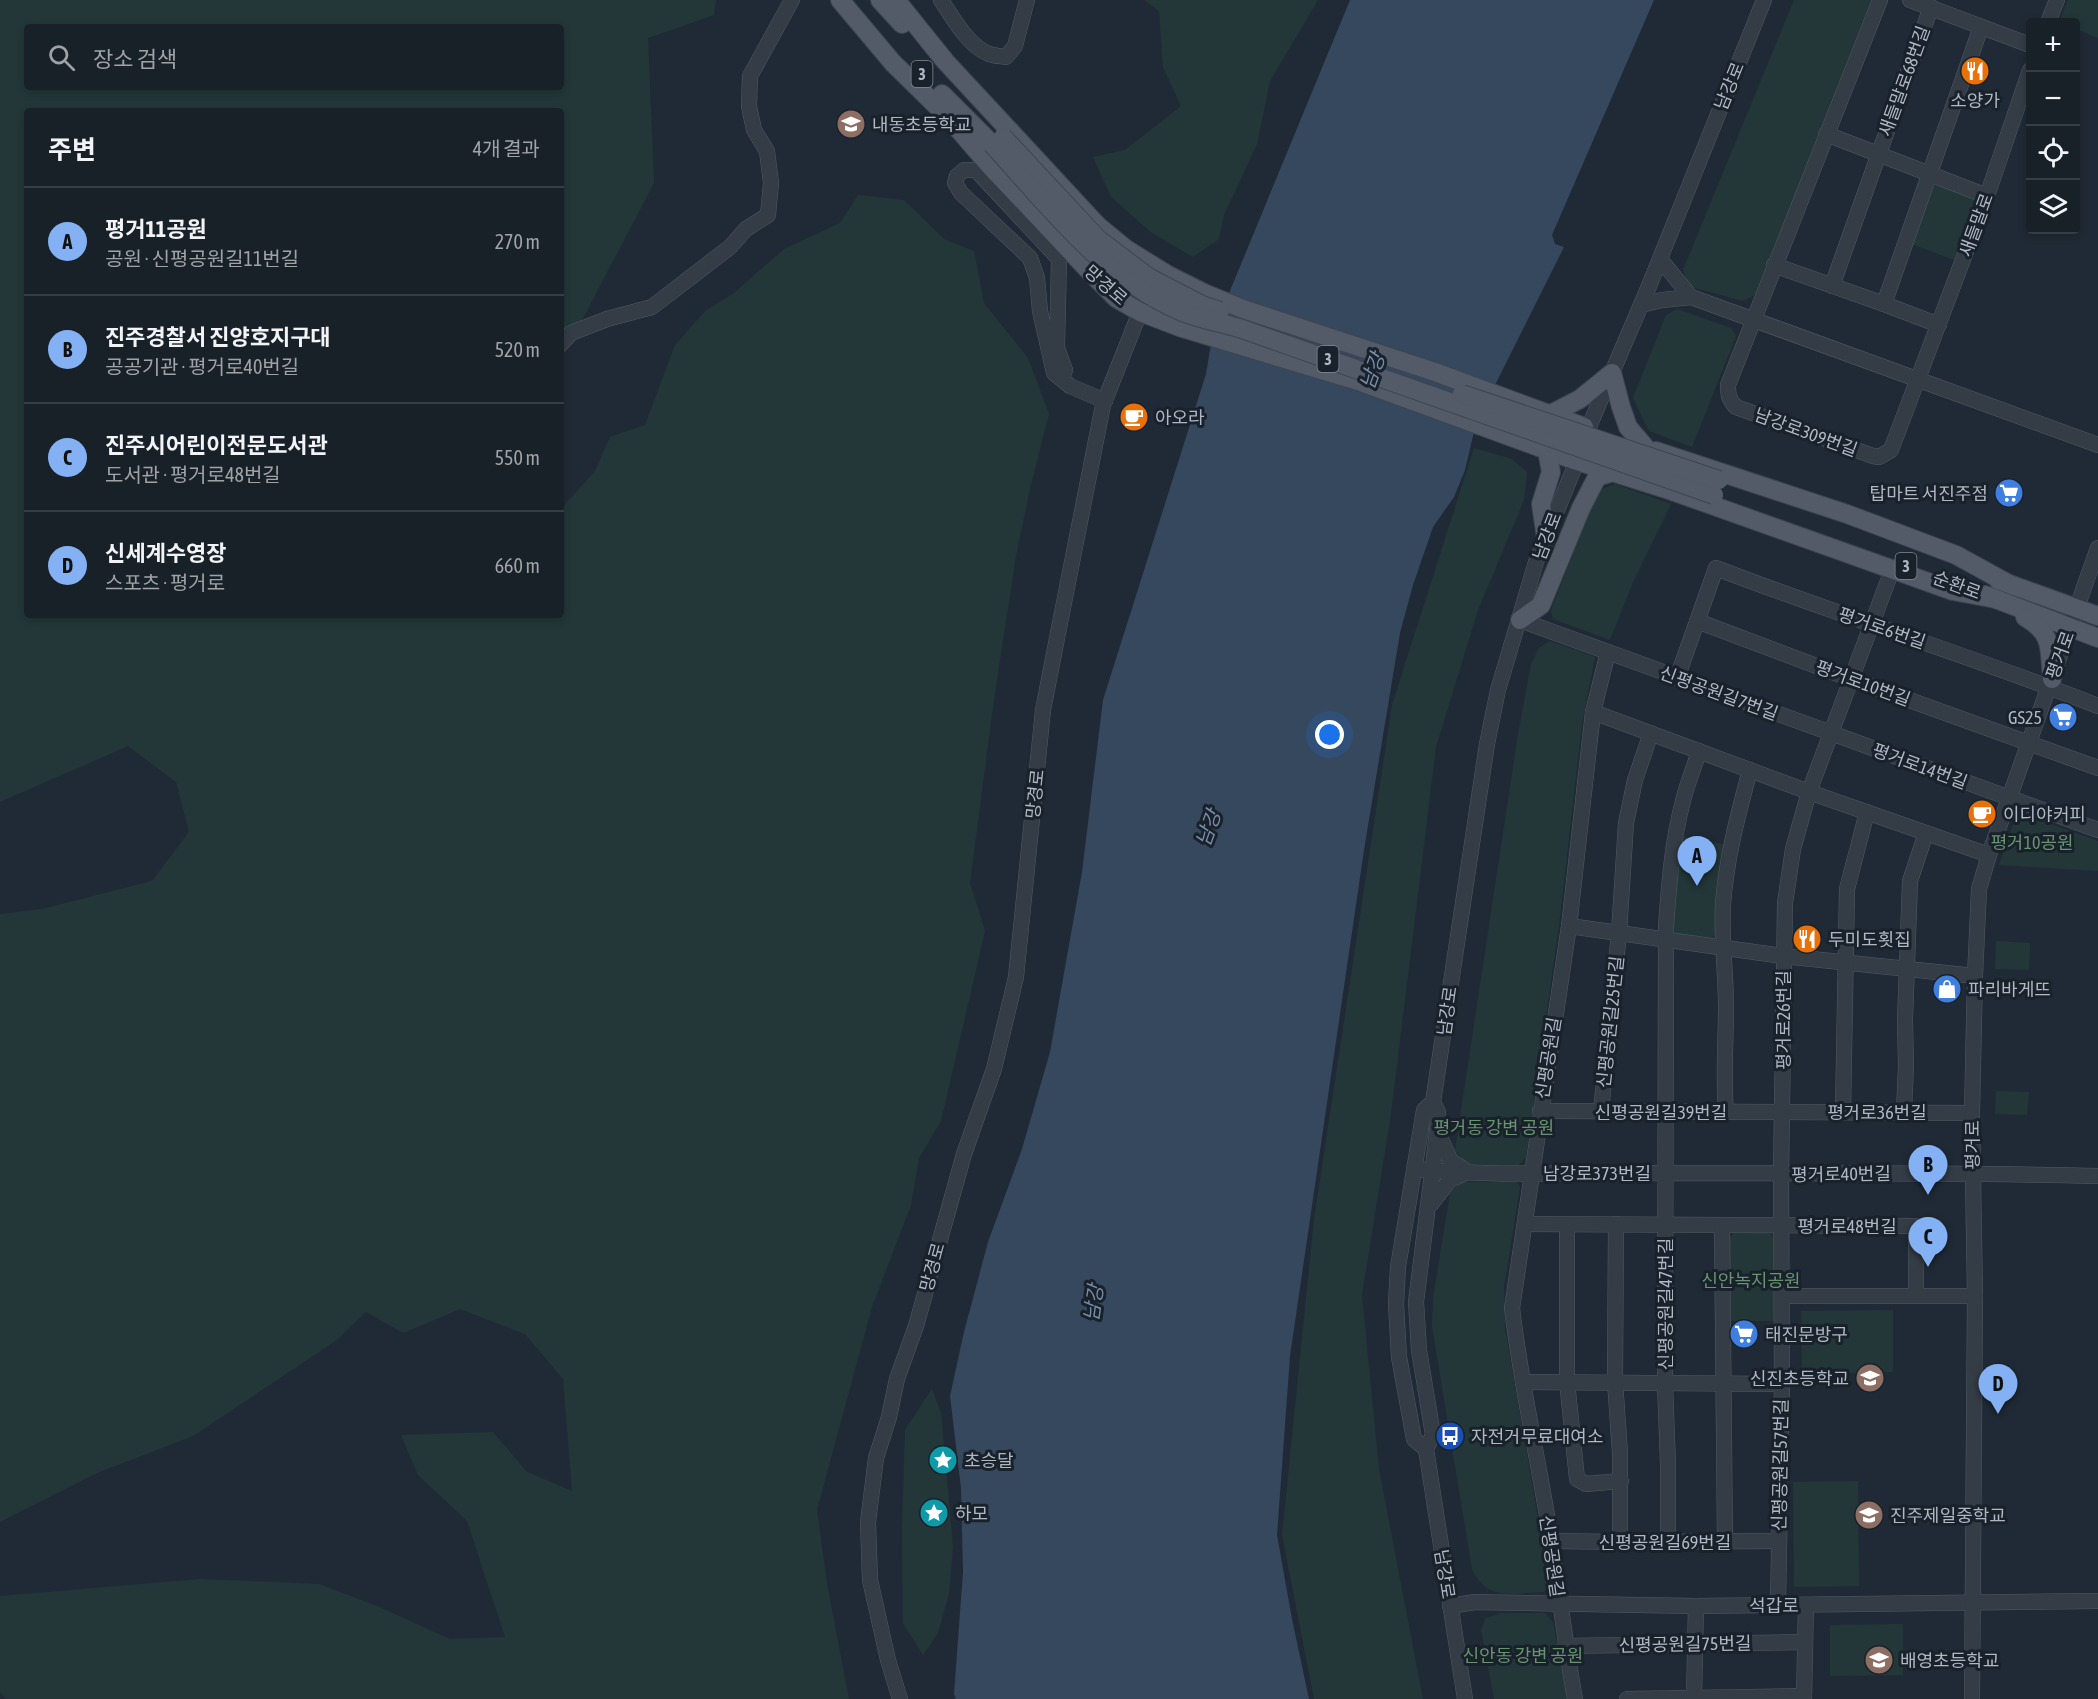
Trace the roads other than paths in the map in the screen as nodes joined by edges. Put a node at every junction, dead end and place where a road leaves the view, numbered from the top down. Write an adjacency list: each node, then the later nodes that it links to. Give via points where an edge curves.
1 (792, 0): 32 (street, via 750,76 749,106 754,130 767,151 771,183 768,215 652,307 607,319 571,333)
2 (840, 0): 29 (main road, 망경로, via 893,63 1092,274 1116,297)
3 (856, 0): 18 (main road, 3, via 906,59)
4 (880, 0): 18 (main road, 3)
5 (896, 0): 24 (main road, via 945,61 1098,226)
6 (941, 0): 7 (street, via 976,45 987,53 1006,57 1015,46)
7 (1027, 0)
8 (1764, 0): 22 (street, 남강로)
9 (1880, 0): 17 (street)
10 (1910, 0): 12 (street, 새들말로68번길)
11 (2057, 0): 13 (street)
12 (1931, 7): 14 (street, 새들말로68번길); 19 (street, 새들말로68번길)
13 (2050, 18)
14 (1981, 27): 15 (street, 새들말로68번길); 20 (street)
15 (2026, 43)
16 (2030, 72): 21 (street, 새들말로)
17 (1826, 134): 19 (street, 새들말로68번길); 23 (street)
18 (998, 140): 47 (main road, 3, bridge, via 1098,238 1148,278 1202,305)
19 (1877, 154): 20 (street, 새들말로68번길); 25 (street, 새들말로68번길)
20 (1929, 174): 21 (street, 새들말로68번길); 27 (street)
21 (1987, 196): 31 (street, 새들말로)
22 (1660, 259): 26 (street); 28 (street, 남강로)
23 (1774, 265): 25 (street); 30 (street)
24 (1168, 276): 29 (main road); 39 (main road, via 1243,309)
25 (1832, 286): 27 (street)
26 (1691, 297): 28 (street); 30 (street)
27 (1884, 304): 31 (street)
28 (1641, 305): 33 (street, 남강로)
29 (1140, 312): 34 (street, 망경로); 44 (main road, via 1361,382)
30 (1753, 321): 36 (street); 36 (street, 남강로309번길, via 1728,385 1731,402 1873,456 1891,450)
31 (1939, 325): 36 (street, 새들말로)
32 (564, 341)
33 (1612, 373): 39 (main road, via 1580,399); 41 (street, 남강로); 43 (main road, via 1628,427)
34 (1114, 377): 37 (street); 38 (street, 망경로)
35 (1062, 378): 35 (street, via 1065,370 1057,348 1059,259 976,170 964,170 955,183 961,193 1030,258 1054,373); 37 (street)
36 (1919, 379): 42 (street)
37 (1084, 392): 38 (street); 40 (street)
38 (1105, 400): 40 (street, 망경로)
39 (1551, 414): 41 (main road)
40 (1100, 418): 139 (street, 망경로, via 1043,710 1016,977 994,1069 964,1154 876,1458 868,1522 870,1580)
41 (1588, 429): 43 (main road); 45 (street, 남강로)
42 (2098, 445)
43 (1645, 447): 51 (main road, via 1956,555)
44 (1547, 450): 45 (main road); 48 (main road, via 1551,472 1541,504)
45 (1577, 461): 46 (main road); 48 (street, 남강로)
46 (1613, 472): 50 (main road); 55 (main road, via 1597,477 1541,605)
47 (1716, 488): 51 (main road, 순환로 / 3); 52 (main road, 순환로 / 3)
48 (1546, 538): 55 (street, 남강로)
49 (2098, 548): 53 (street, 평거로)
50 (1892, 570): 52 (main road, via 1953,591); 57 (street)
51 (2007, 583): 53 (main road, 순환로 / 3)
52 (2002, 601): 58 (main road, 순환로 / 3); 63 (main road, via 2046,635 2050,646)
53 (2077, 608): 54 (main road, 순환로 / 3); 58 (street, 평거로)
54 (2098, 616)
55 (1520, 620): 60 (street); 86 (street, 남강로, via 1498,690 1487,744)
56 (1697, 621): 57 (street, 평거로6번길, via 1716,568); 61 (street); 62 (street, 평거로10번길)
57 (1872, 624): 62 (street); 63 (street, 평거로6번길)
58 (2070, 628): 59 (main road, 순환로 / 3); 63 (street, 평거로)
59 (2098, 638)
60 (1608, 652): 61 (street, 신평공원길7번길); 65 (street, 신평공원길)
61 (1677, 678): 67 (street, 신평공원길7번길)
62 (1851, 679): 67 (street); 68 (street, 평거로10번길)
63 (2050, 682): 64 (street, 평거로6번길); 68 (street, 평거로)
64 (2098, 706)
65 (1593, 712): 66 (street); 78 (street, 신평공원길)
66 (1651, 733): 69 (street); 79 (street, via 1626,823)
67 (1831, 734): 72 (street); 73 (street, 평거로14번길)
68 (2029, 743): 70 (street, 평거로10번길); 73 (street, 평거로)
69 (1699, 751): 71 (street); 80 (street, via 1674,847)
70 (2098, 768)
71 (1750, 770): 72 (street); 81 (street, via 1728,863)
72 (1809, 792): 74 (street); 82 (street, via 1792,849)
73 (2009, 798): 75 (street, 평거로14번길); 77 (street, 평거로)
74 (1867, 812): 76 (street); 83 (street, via 1847,889)
75 (2098, 830)
76 (1926, 833): 77 (street); 84 (street, via 1910,881)
77 (1989, 855): 85 (street, 평거로, via 1979,889)
78 (1569, 926): 79 (street, 신평공원길25번길); 87 (street, 신평공원길)
79 (1619, 933): 80 (street, 신평공원길25번길); 88 (street, 신평공원길25번길)
80 (1666, 939): 81 (street, 신평공원길25번길); 90 (street)
81 (1723, 946): 82 (street, 신평공원길25번길); 91 (street)
82 (1783, 956): 83 (street, 평거로26번길); 92 (street, 평거로26번길)
83 (1846, 963): 84 (street, 평거로26번길); 93 (street)
84 (1906, 969): 85 (street, 평거로26번길); 89 (street)
85 (1975, 976): 94 (street, 평거로)
86 (1433, 1102): 95 (street, 남강로, via 1438,1112); 96 (street, 남강로, via 1424,1110)
87 (1540, 1111): 88 (street, 신평공원길39번길); 100 (street, 신평공원길)
88 (1601, 1111): 90 (street, 신평공원길39번길)
89 (1904, 1111): 93 (street, 평거로36번길); 94 (street, 평거로36번길)
90 (1667, 1112): 91 (street, 신평공원길39번길); 101 (street)
91 (1726, 1112): 92 (street, 신평공원길39번길)
92 (1782, 1112): 93 (street, 평거로36번길); 102 (street, 평거로26번길)
93 (1843, 1112)
94 (1972, 1113): 99 (street, 평거로)
95 (1437, 1133): 97 (street, 남강로); 98 (street, via 1451,1161)
96 (1414, 1168): 97 (street, 남강로373번길); 120 (street, 남강로, via 1396,1304 1400,1358 1414,1439)
97 (1433, 1170): 98 (street, 남강로373번길); 104 (street, 남강로)
98 (1468, 1171): 100 (street, 남강로373번길); 104 (street, via 1450,1180)
99 (1972, 1172): 102 (street, 평거로40번길); 103 (street, 평거로40번길); 113 (street, 평거로)
100 (1532, 1173): 101 (street, 남강로373번길); 105 (street, 신평공원길)
101 (1666, 1174): 102 (street, 남강로373번길); 108 (street)
102 (1781, 1175): 110 (street, 평거로26번길)
103 (2098, 1176)
104 (1429, 1206): 120 (street, 남강로, via 1416,1302 1419,1350 1433,1435)
105 (1525, 1224): 106 (street, 신평공원길47번길); 116 (street, 신평공원길, via 1512,1308)
106 (1567, 1224): 107 (street, 신평공원길47번길); 114 (street)
107 (1616, 1224): 108 (street, 신평공원길47번길); 115 (street)
108 (1666, 1225): 109 (street, 신평공원길47번길); 117 (street, 신평공원길47번길)
109 (1722, 1226): 110 (street, 신평공원길47번길); 118 (street)
110 (1782, 1226): 111 (street, 평거로48번길, via 1916,1227); 112 (street)
111 (1916, 1295): 112 (street); 113 (street)
112 (1782, 1296): 119 (street)
113 (1975, 1296): 129 (street, 평거로)
114 (1567, 1381): 115 (street, 신평공원길57번길); 116 (street, 신평공원길57번길); 121 (street, via 1577,1479 1586,1484)
115 (1615, 1381): 117 (street, 신평공원길57번길); 121 (street)
116 (1523, 1382): 122 (street, 신평공원길)
117 (1665, 1383): 118 (street, 신평공원길57번길); 125 (street)
118 (1723, 1384): 119 (street, 신평공원길57번길); 126 (street)
119 (1782, 1384): 123 (street, 신평공원길57번길)
120 (1426, 1449): 132 (street, 남강로)
121 (1621, 1481): 124 (street)
122 (1552, 1541): 124 (street, 신평공원길69번길); 128 (street, 신평공원길)
123 (1778, 1541): 126 (street, 신평공원길69번길); 130 (street, 신평공원길57번길)
124 (1620, 1542): 125 (street, 신평공원길69번길)
125 (1668, 1542): 126 (street, 신평공원길69번길)
126 (1725, 1542)
127 (2098, 1601): 129 (street, 석갑로)
128 (1559, 1602): 132 (street, 석갑로, via 1474,1602); 133 (street, 석갑로); 136 (street, 신평공원길)
129 (1971, 1602): 131 (street, 석갑로); 143 (street, 평거로)
130 (1778, 1605): 131 (street, 석갑로); 133 (street, 석갑로)
131 (1806, 1605): 134 (street)
132 (1450, 1606): 140 (street, 남강로)
133 (1695, 1606): 135 (street)
134 (1805, 1642): 135 (street, 신평공원길75번길); 137 (street)
135 (1695, 1644): 136 (street, 신평공원길75번길); 138 (street)
136 (1565, 1646): 141 (street, 신평공원길)
137 (1804, 1697): 138 (street)
138 (1694, 1698): 142 (street)
139 (900, 1699)
140 (1465, 1699)
141 (1575, 1699)
142 (1627, 1699)
143 (1972, 1699)

